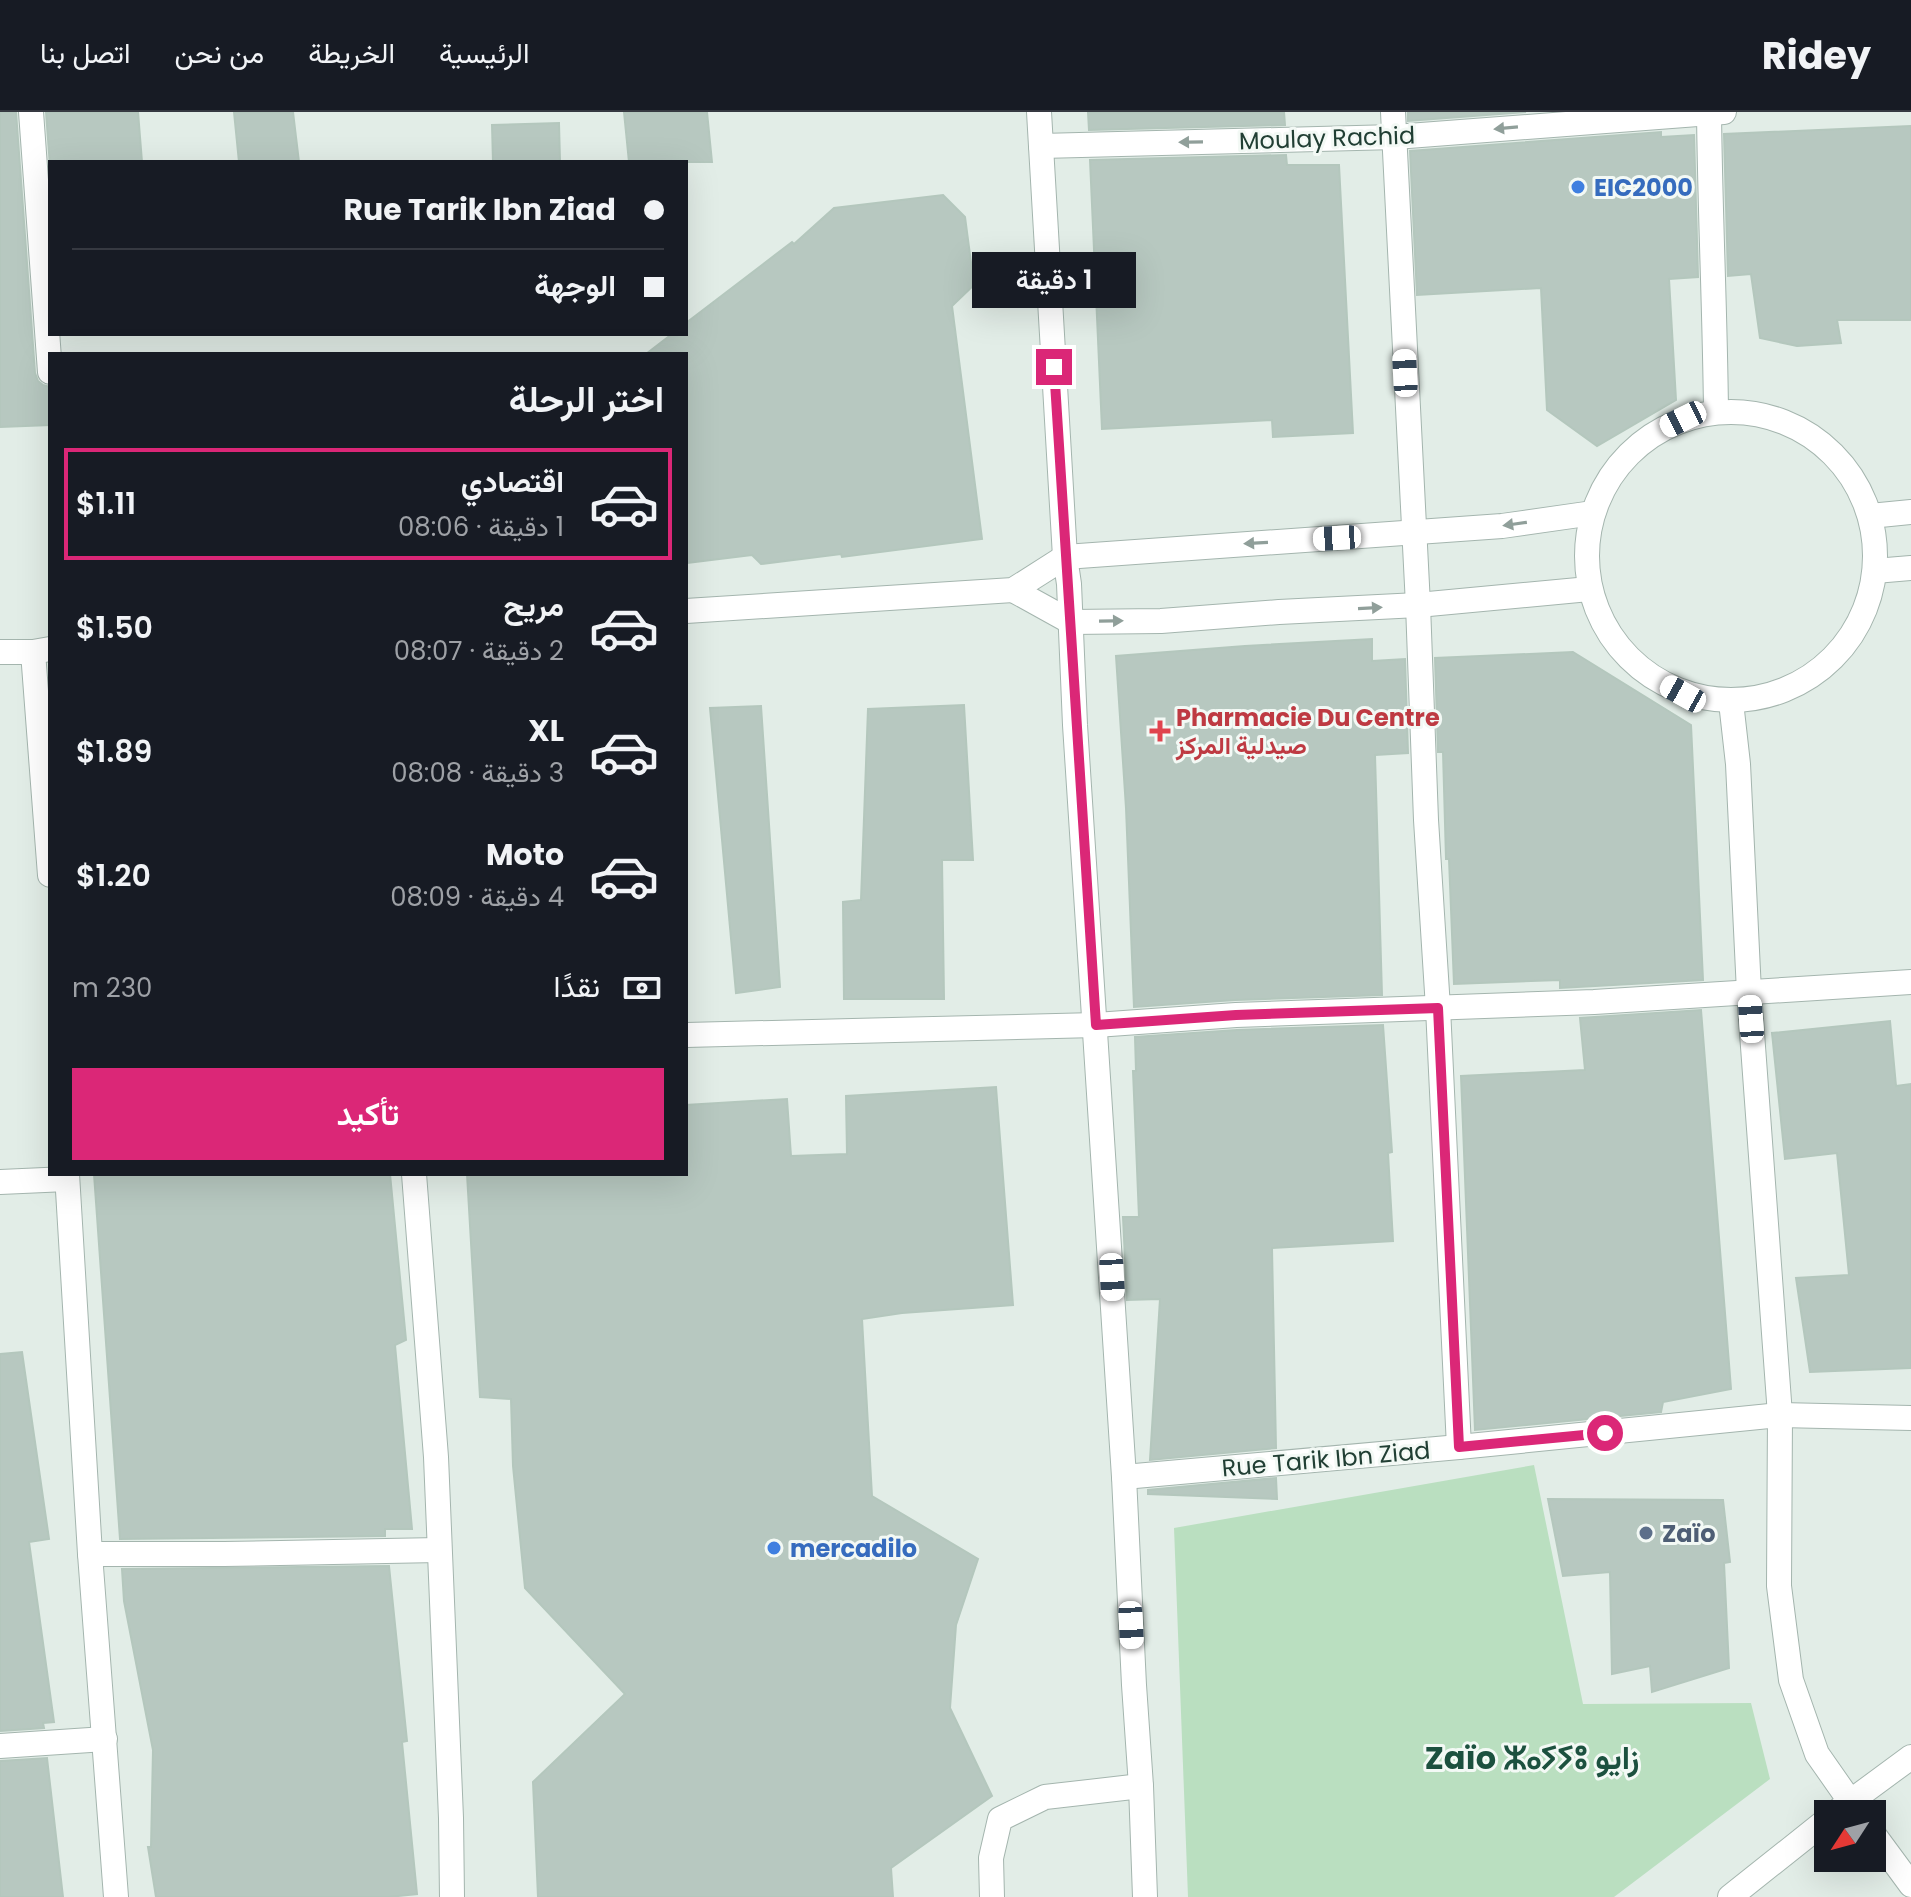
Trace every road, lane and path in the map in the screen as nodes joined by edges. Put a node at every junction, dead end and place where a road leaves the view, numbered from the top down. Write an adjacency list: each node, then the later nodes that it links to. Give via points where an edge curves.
1 (31, 112): 8 (street)
2 (1039, 112): 7 (street)
3 (1393, 112): 6 (street)
4 (1709, 112): 5 (street, Moulay Rachid); 6 (street, Moulay Rachid, one-way to 6); 9 (street)
5 (1724, 112)
6 (1395, 137): 7 (street, Moulay Rachid, one-way to 7); 13 (street)
7 (1041, 146): 14 (street)
8 (49, 352)
9 (1716, 412): 11 (street, via 1683,419 1626,456); 12 (street, via 1756,414 1794,427 1827,448 1853,480)
10 (1911, 512): 12 (street)
11 (1593, 513): 13 (street, one-way to 13); 17 (street, via 1586,551)
12 (1870, 516): 16 (street)
13 (1415, 531): 14 (street, one-way to 14); 19 (street)
14 (1065, 557): 18 (street); 21 (street)
15 (1911, 568): 16 (street)
16 (1875, 571): 24 (street, via 1861,622 1829,664 1784,692)
17 (1589, 589): 19 (street); 24 (street, via 1609,633 1641,670 1683,694)
18 (1013, 590): 20 (street); 21 (street)
19 (1418, 605): 21 (street, one-way to 19); 28 (street)
20 (688, 611)
21 (1071, 622): 29 (street)
22 (42, 651): 23 (street); 25 (street)
23 (0, 652)
24 (1731, 702): 27 (street)
25 (48, 819)
26 (1911, 982): 27 (street)
27 (1749, 992): 28 (street); 34 (street)
28 (1438, 1008): 29 (street); 36 (street)
29 (1096, 1025): 30 (street); 37 (street)
30 (688, 1035)
31 (67, 1176): 33 (street); 39 (street)
32 (414, 1176): 38 (street)
33 (0, 1182)
34 (1780, 1415): 35 (street, Rue Tarik Ibn Ziad); 36 (street, Rue Tarik Ibn Ziad); 44 (street, via 1779,1586 1791,1680 1817,1754)
35 (1911, 1418)
36 (1459, 1447): 37 (street, Rue Tarik Ibn Ziad)
37 (1124, 1477): 43 (street)
38 (439, 1550): 39 (street); 50 (street)
39 (90, 1554): 40 (street)
40 (105, 1739): 41 (street); 49 (street)
41 (0, 1746)
42 (1911, 1757): 45 (street)
43 (1141, 1786): 51 (street, via 1045,1797 1000,1819 991,1858); 52 (street)
44 (1842, 1800)
45 (1859, 1800)
46 (1814, 1830): 53 (street)
47 (1886, 1851): 48 (street)
48 (1911, 1885)
49 (116, 1897)
50 (452, 1897)
51 (992, 1897)
52 (1145, 1897)
53 (1730, 1897)

